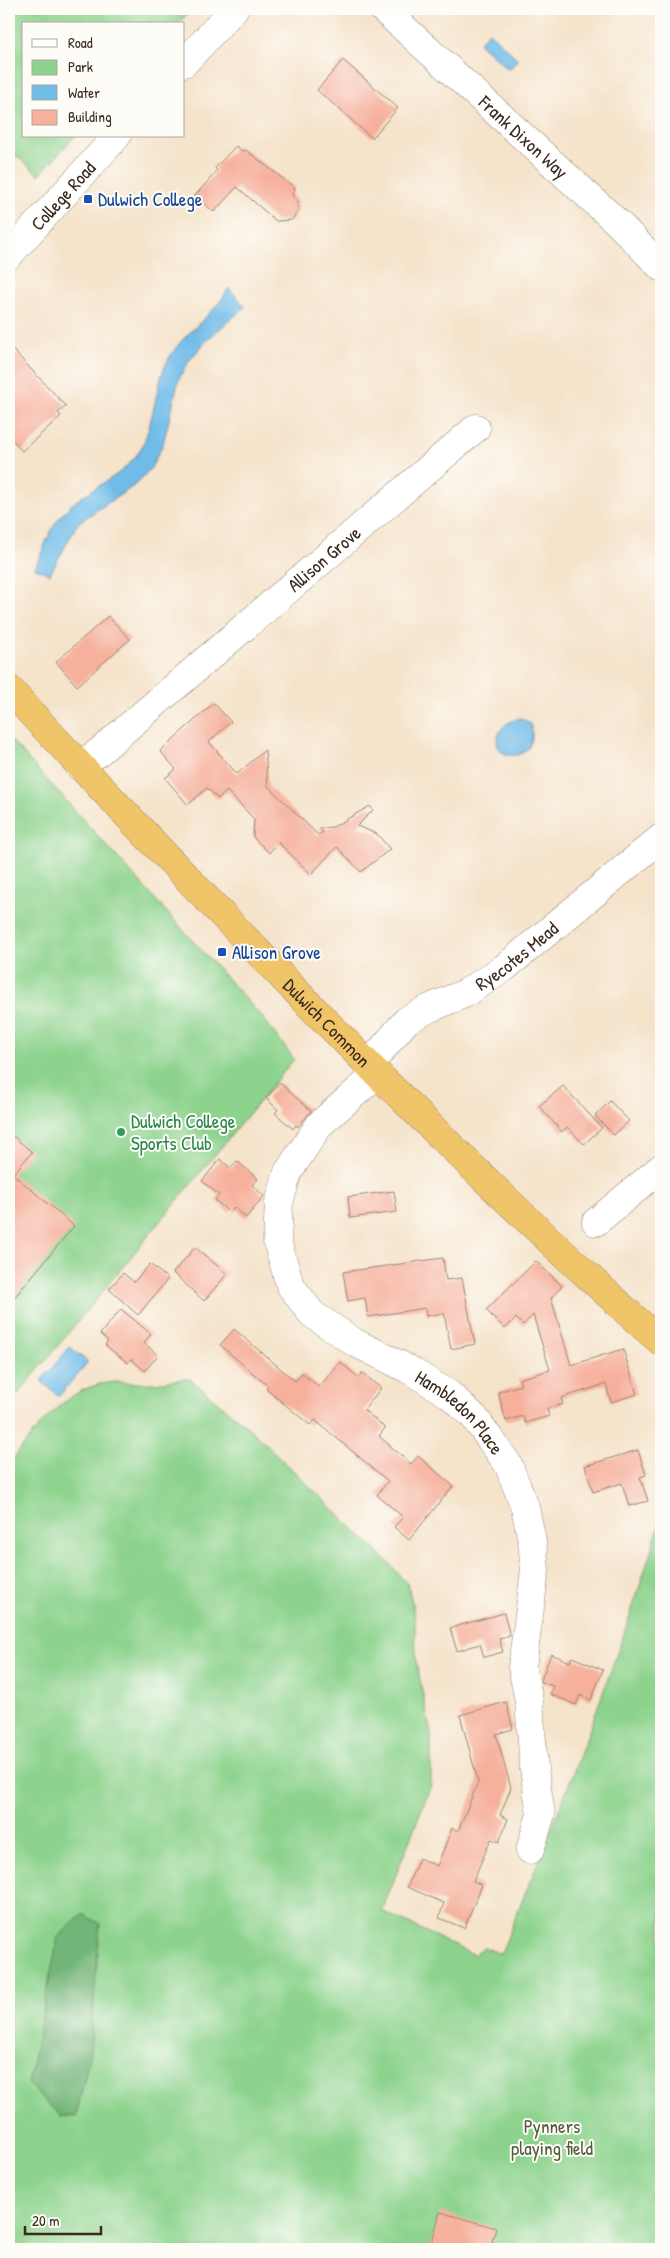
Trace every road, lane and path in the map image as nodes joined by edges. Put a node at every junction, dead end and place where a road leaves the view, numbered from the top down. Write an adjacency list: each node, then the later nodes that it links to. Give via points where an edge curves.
1 (234, 9): 3 (street)
2 (383, 9): 6 (street, Frank Dixon Way, via 618,223)
3 (185, 62)
4 (115, 138): 5 (street, College Road)
5 (9, 255)
6 (661, 267)
7 (476, 428): 9 (street, Allison Grove)
8 (9, 689): 9 (highway, Dulwich Common)
9 (79, 766): 11 (highway, Dulwich Common)
10 (661, 838): 11 (street, Ryecotes Mead, via 504,968 466,993 407,1020)
11 (372, 1070): 14 (highway, Dulwich Common, via 560,1251); 15 (street, Hambledon Place, via 320,1124 288,1172 278,1203 277,1241 290,1285 312,1314 354,1342 450,1395 474,1417 508,1464 525,1508 536,1570 522,1667 541,1814)
12 (661, 1168): 13 (street)
13 (596, 1222)
14 (661, 1342)
15 (530, 1850)

